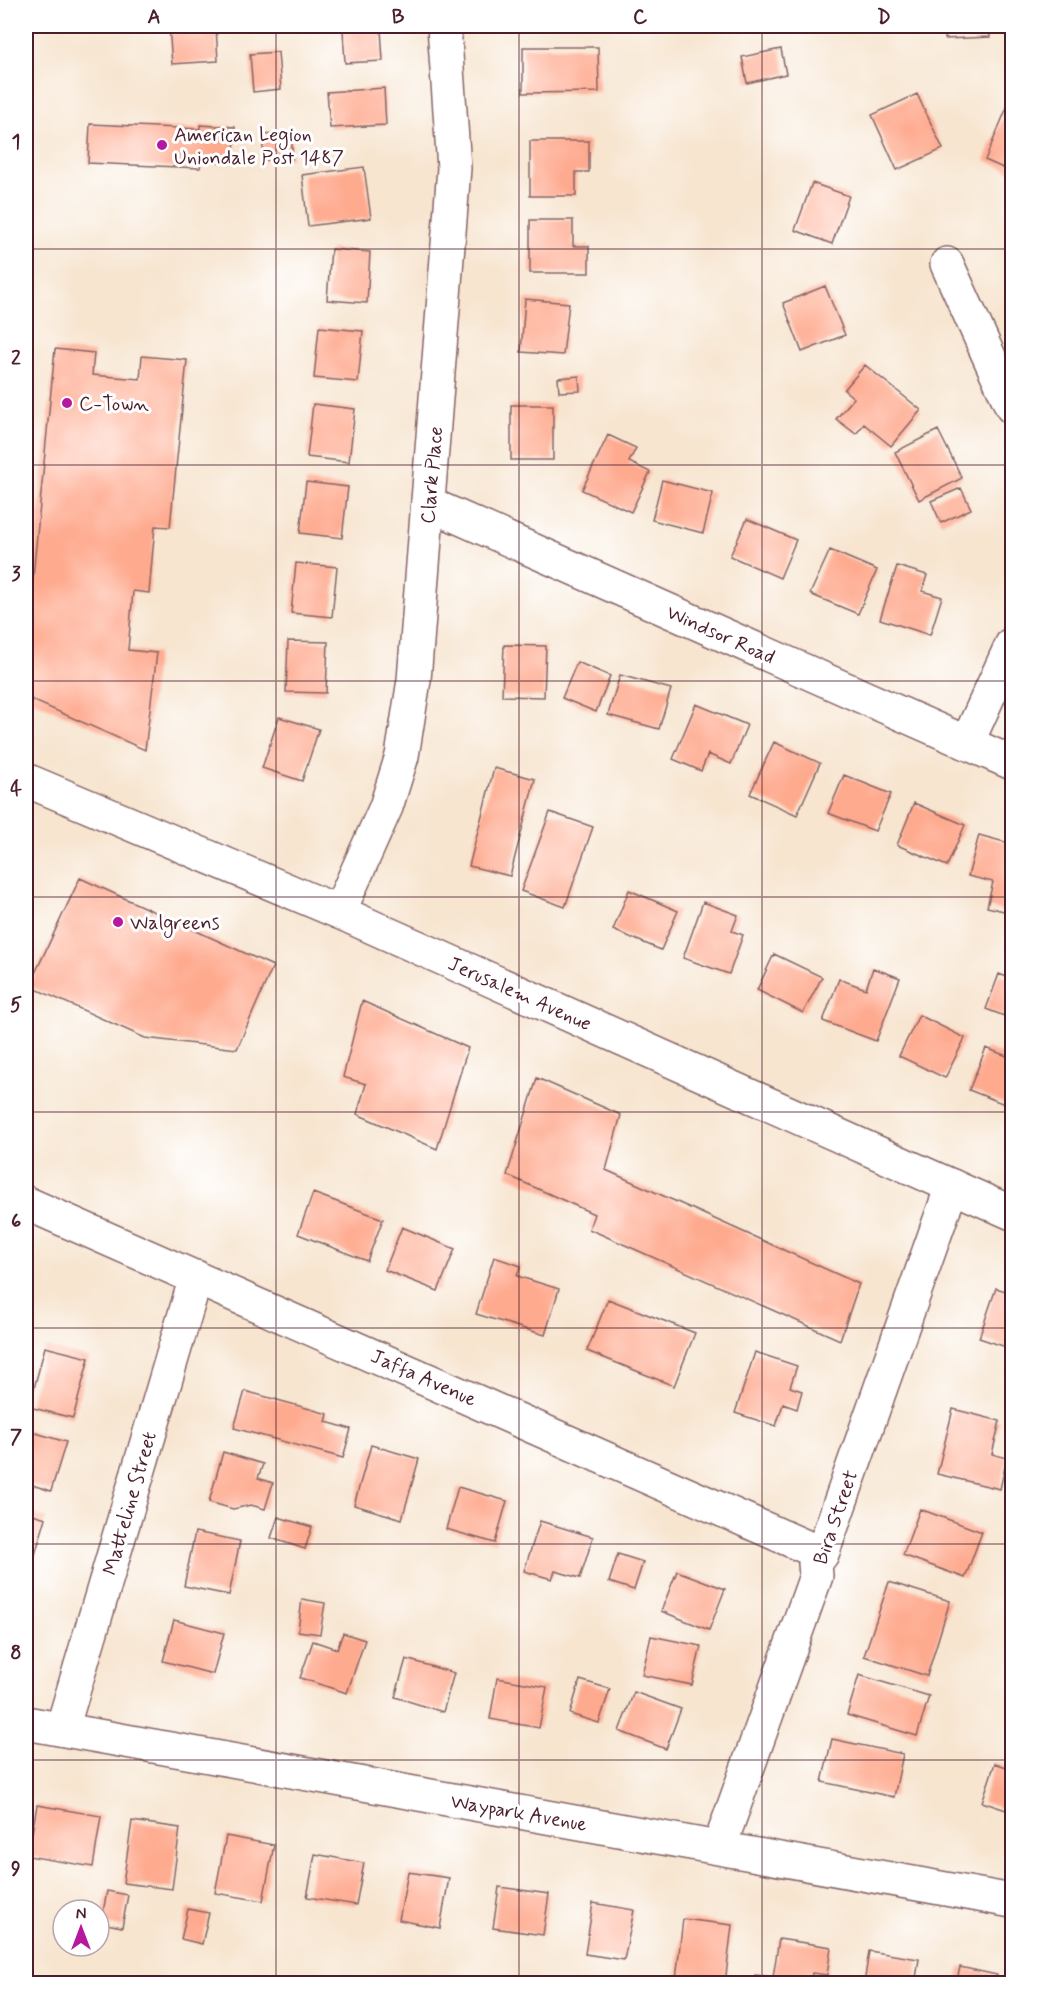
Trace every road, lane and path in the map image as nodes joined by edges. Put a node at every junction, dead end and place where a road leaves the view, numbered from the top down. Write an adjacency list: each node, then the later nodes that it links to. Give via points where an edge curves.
1 (444, 26): 4 (street, Clark Place, via 454,168)
2 (947, 264): 3 (street)
3 (1012, 407)
4 (429, 504): 6 (street, Windsor Road); 9 (street, Clark Place, via 414,680 402,756 386,807)
5 (1012, 644): 6 (street)
6 (967, 743): 7 (street, Windsor Road)
7 (1012, 763)
8 (26, 780): 9 (street, Jerusalem Avenue)
9 (339, 912): 10 (street, Jerusalem Avenue)
10 (952, 1186): 12 (street, Jerusalem Avenue); 14 (street, Bira Street)
11 (26, 1203): 13 (street, Jaffa Avenue)
12 (1012, 1213)
13 (196, 1277): 14 (street, Jaffa Avenue); 16 (street, Matteline Street)
14 (822, 1554): 17 (street, Bira Street, via 815,1563 816,1576)
15 (26, 1723): 16 (street, Waypark Avenue)
16 (62, 1730): 17 (street, Waypark Avenue)
17 (719, 1848): 18 (street, Waypark Avenue)
18 (1012, 1901)

